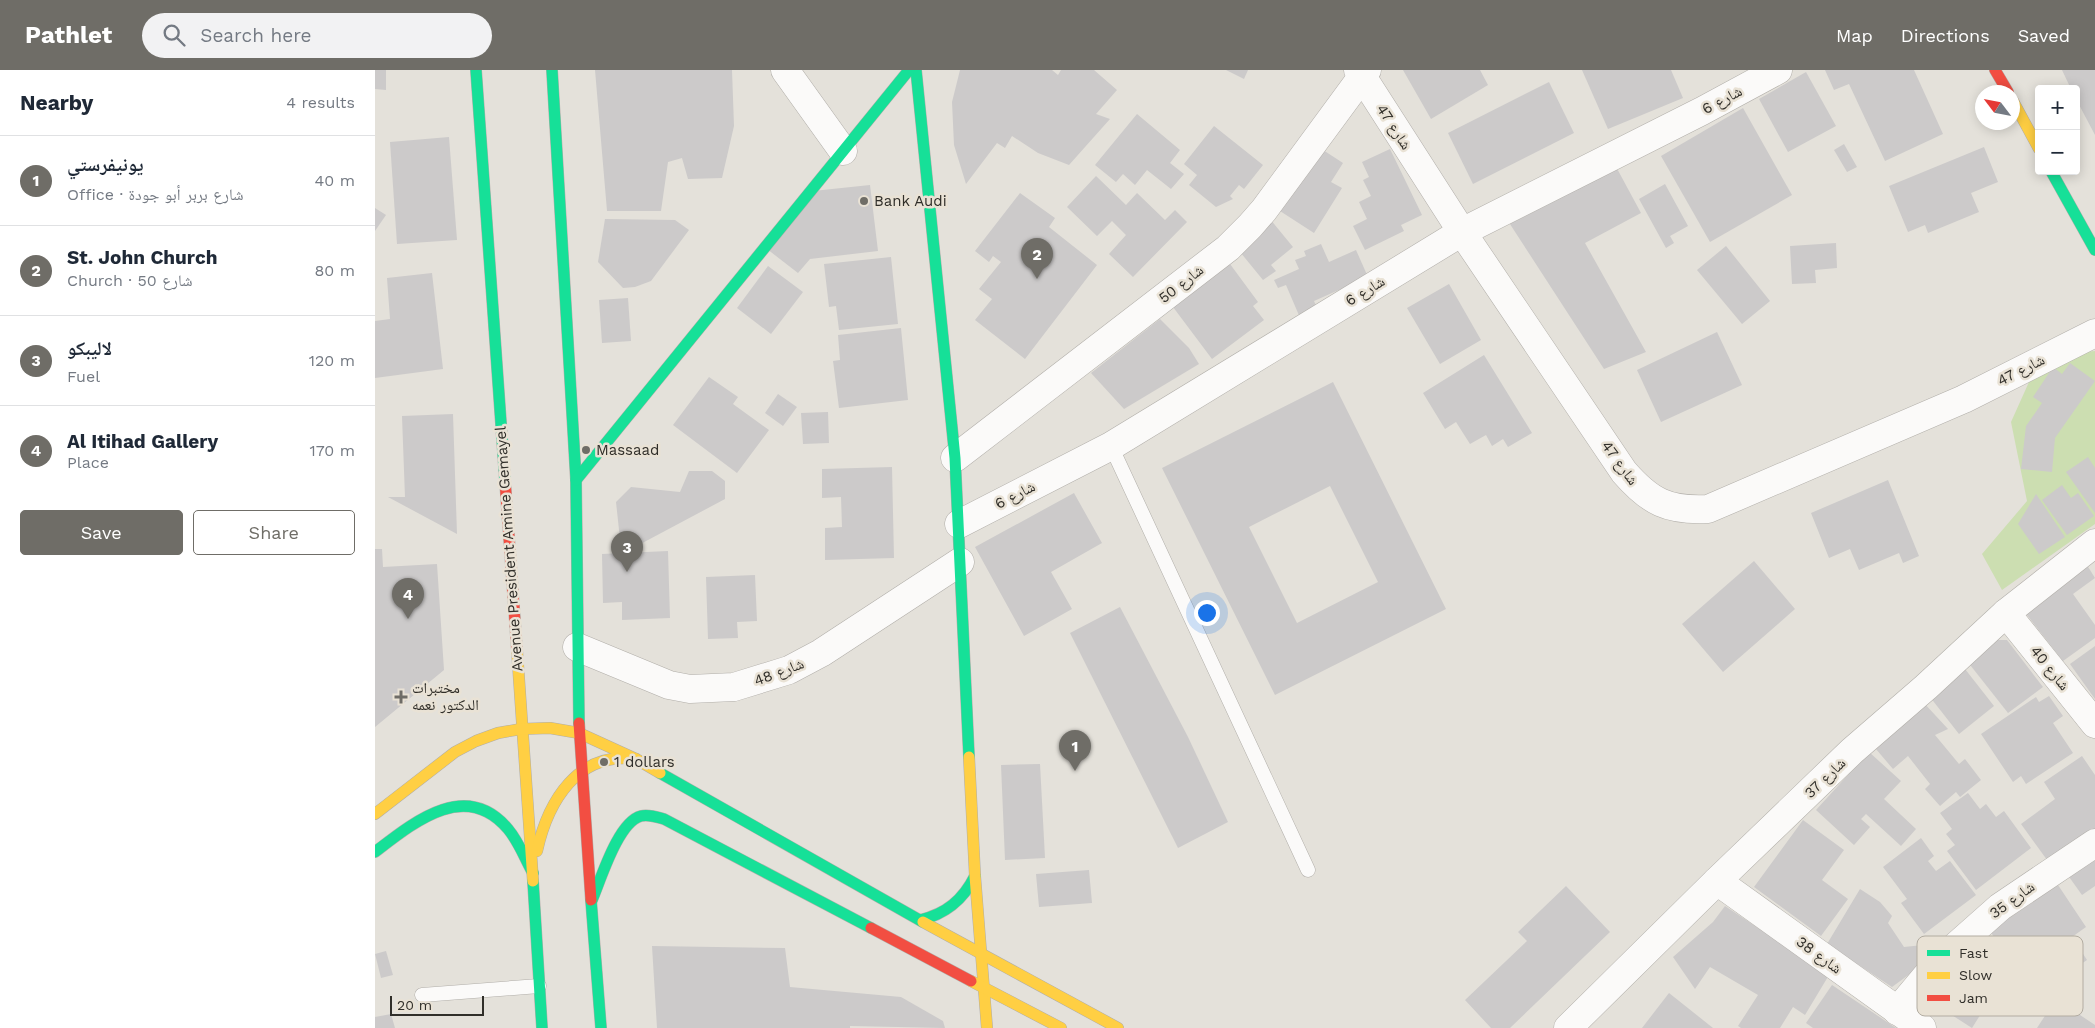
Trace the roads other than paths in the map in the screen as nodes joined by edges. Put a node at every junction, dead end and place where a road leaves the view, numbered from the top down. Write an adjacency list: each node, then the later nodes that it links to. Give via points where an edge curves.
1 (476, 70): 26 (main road, Avenue President Amine Gemayel)
2 (552, 70): 19 (main road)
3 (785, 70): 12 (street)
4 (909, 70): 12 (main road)
5 (916, 70): 18 (main road)
6 (1778, 70): 14 (street, شارع 6)
7 (1995, 70): 9 (main road)
8 (1362, 73): 14 (street, شارع 47); 18 (street, شارع 50, via 1264,210 1228,248)
9 (2004, 85)
10 (2020, 114): 11 (main road)
11 (2035, 142)
12 (843, 151): 19 (main road)
13 (2053, 175): 15 (main road)
14 (1462, 232): 16 (street, شارع 47, via 1624,472 1644,494 1681,508 1708,509 1964,398); 17 (street, شارع 6)
15 (2095, 250)
16 (2095, 333)
17 (1111, 446): 20 (street, شارع 6); 33 (lane)
18 (955, 458): 20 (main road)
19 (576, 480): 24 (main road)
20 (959, 524): 22 (main road)
21 (2095, 543): 23 (street, شارع 37)
22 (959, 562): 24 (street, شارع 48, via 821,654 789,670 734,687 690,689 669,686); 35 (main road)
23 (2006, 613): 25 (street, شارع 40); 36 (street, شارع 37)
24 (577, 647): 27 (main road)
25 (2095, 724)
26 (521, 729): 27 (main road, via 550,728); 30 (main road, via 498,733 455,752); 34 (main road, Avenue President Amine Gemayel)
27 (579, 733): 28 (main road); 29 (main road)
28 (636, 759): 29 (main road, via 614,757); 38 (main road)
29 (583, 769): 34 (main road, via 548,812); 37 (main road)
30 (375, 814)
31 (2095, 843): 39 (street, شارع 35, via 2000,907)
32 (375, 852): 34 (main road, via 429,815 460,804 487,811 499,819)
33 (1308, 870)
34 (533, 873): 41 (main road, Avenue President Amine Gemayel)
35 (975, 876): 38 (main road, via 969,890 948,911); 40 (main road)
36 (1717, 881): 45 (street, شارع 38); 51 (street, شارع 37)
37 (592, 900): 43 (main road, via 622,831 640,815 653,815); 47 (main road)
38 (920, 920): 40 (main road)
39 (1967, 936)
40 (981, 953): 43 (main road); 50 (main road)
41 (539, 986): 44 (lane); 46 (main road, Avenue President Amine Gemayel)
42 (1917, 987): 45 (street, شارع 35)
43 (984, 988): 48 (main road); 49 (main road)
44 (422, 995)
45 (1897, 1011): 52 (street, شارع 38)
46 (542, 1028)
47 (601, 1028)
48 (987, 1028)
49 (1061, 1028)
50 (1118, 1028)
51 (1568, 1028)
52 (1922, 1028)

